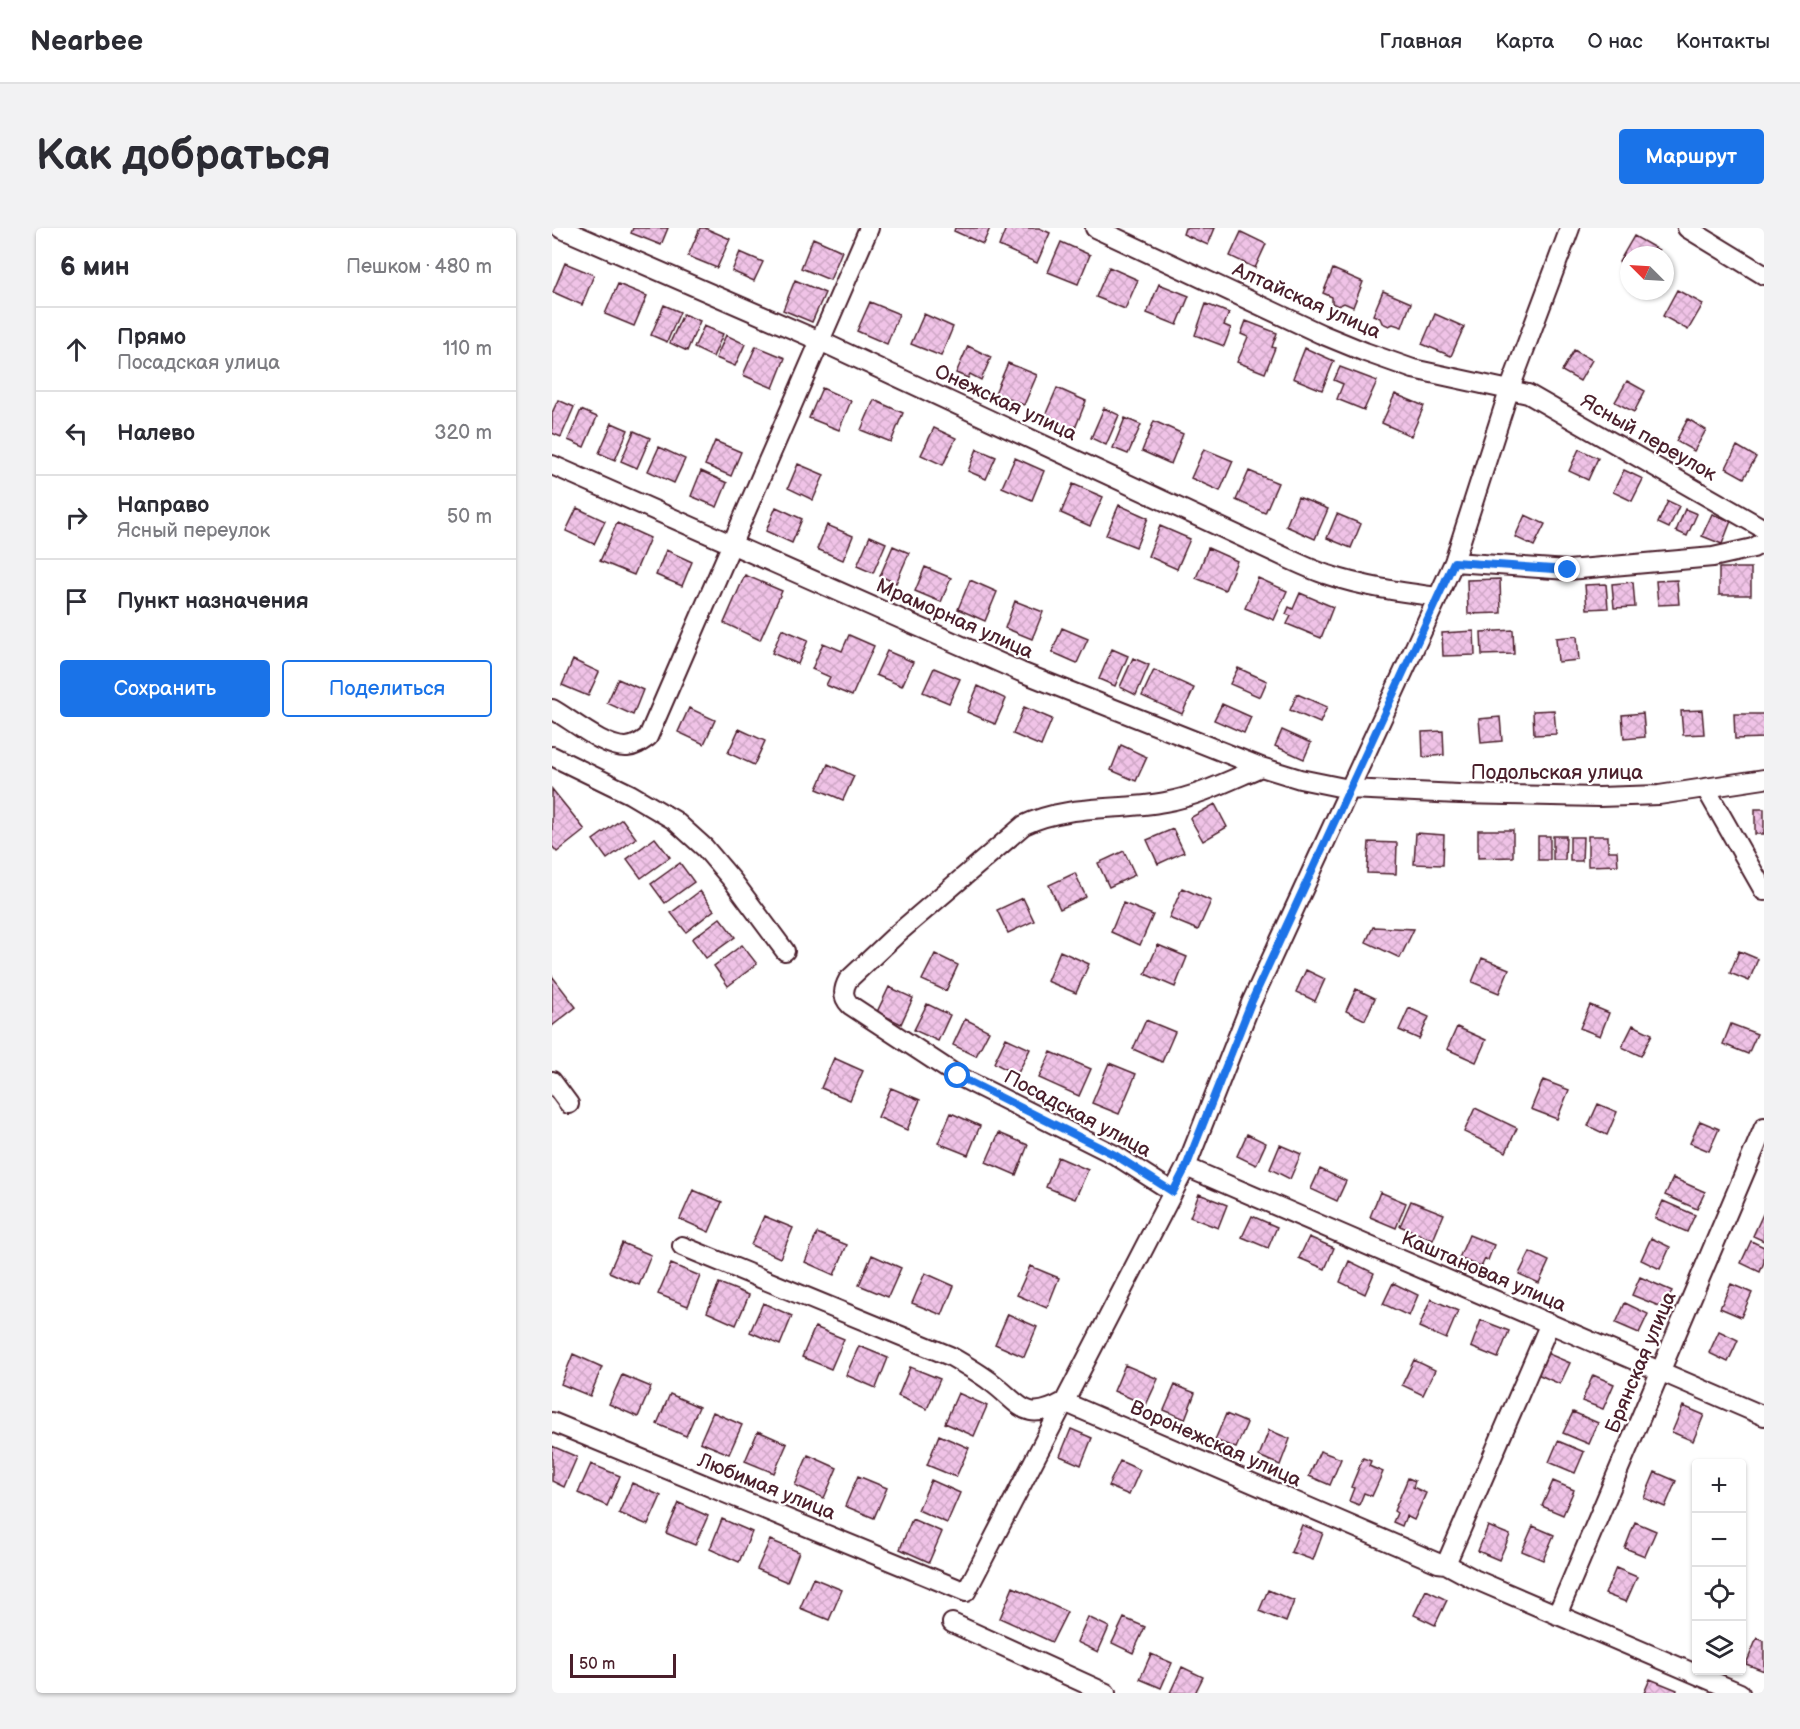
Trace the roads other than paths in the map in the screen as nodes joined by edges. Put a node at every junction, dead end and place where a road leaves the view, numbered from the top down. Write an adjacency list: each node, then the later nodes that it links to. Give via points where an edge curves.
1 (560, 228): 7 (street, Онежская улица)
2 (869, 228): 7 (street)
3 (1095, 228): 8 (street, Алтайская улица, via 1365,352 1413,369)
4 (1570, 228): 8 (street)
5 (1687, 228): 6 (street)
6 (1764, 275)
7 (820, 340): 12 (street); 14 (street, Онежская улица, via 1289,560 1355,583)
8 (1509, 391): 10 (street, Ясный переулок, via 1528,394); 13 (street)
9 (552, 465): 12 (street, Мраморная улица)
10 (1764, 529)
11 (1764, 542): 13 (street, via 1713,557 1568,570)
12 (733, 544): 15 (street, via 648,737 637,745 612,744); 17 (street, Мраморная улица, via 1022,672)
13 (1454, 562): 14 (street)
14 (1438, 597): 19 (street)
15 (552, 710)
16 (552, 756): 22 (street, via 674,820 733,881)
17 (1261, 767): 19 (street, Мраморная улица); 27 (street, Посадская улица, via 1211,789 1167,802 1064,812 1024,825 898,933 848,980 844,994 850,1005 958,1076 1115,1155)
18 (1764, 779): 20 (street, Подольская улица)
19 (1349, 789): 20 (street, Подольская улица, via 1599,797); 26 (street, via 1251,1003)
20 (1706, 789): 21 (street)
21 (1764, 891)
22 (784, 951)
23 (552, 1081): 24 (street)
24 (569, 1104)
25 (1764, 1127): 30 (street, Брянская улица)
26 (1186, 1167): 27 (street); 29 (street, Каштановая улица)
27 (1173, 1192): 31 (street)
28 (682, 1246): 31 (street, via 950,1356 1030,1412 1042,1412)
29 (1550, 1323): 30 (street, Каштановая улица); 34 (street)
30 (1660, 1372): 32 (street, Каштановая улица); 35 (street, Брянская улица)
31 (1064, 1402): 33 (street, Любимая улица, via 966,1592); 34 (street, Воронежская улица)
32 (1764, 1416)
33 (552, 1422)
34 (1446, 1564): 35 (street, Воронежская улица)
35 (1557, 1615): 38 (street, Воронежская улица)
36 (951, 1623): 37 (street)
37 (1106, 1693)
38 (1740, 1693)

